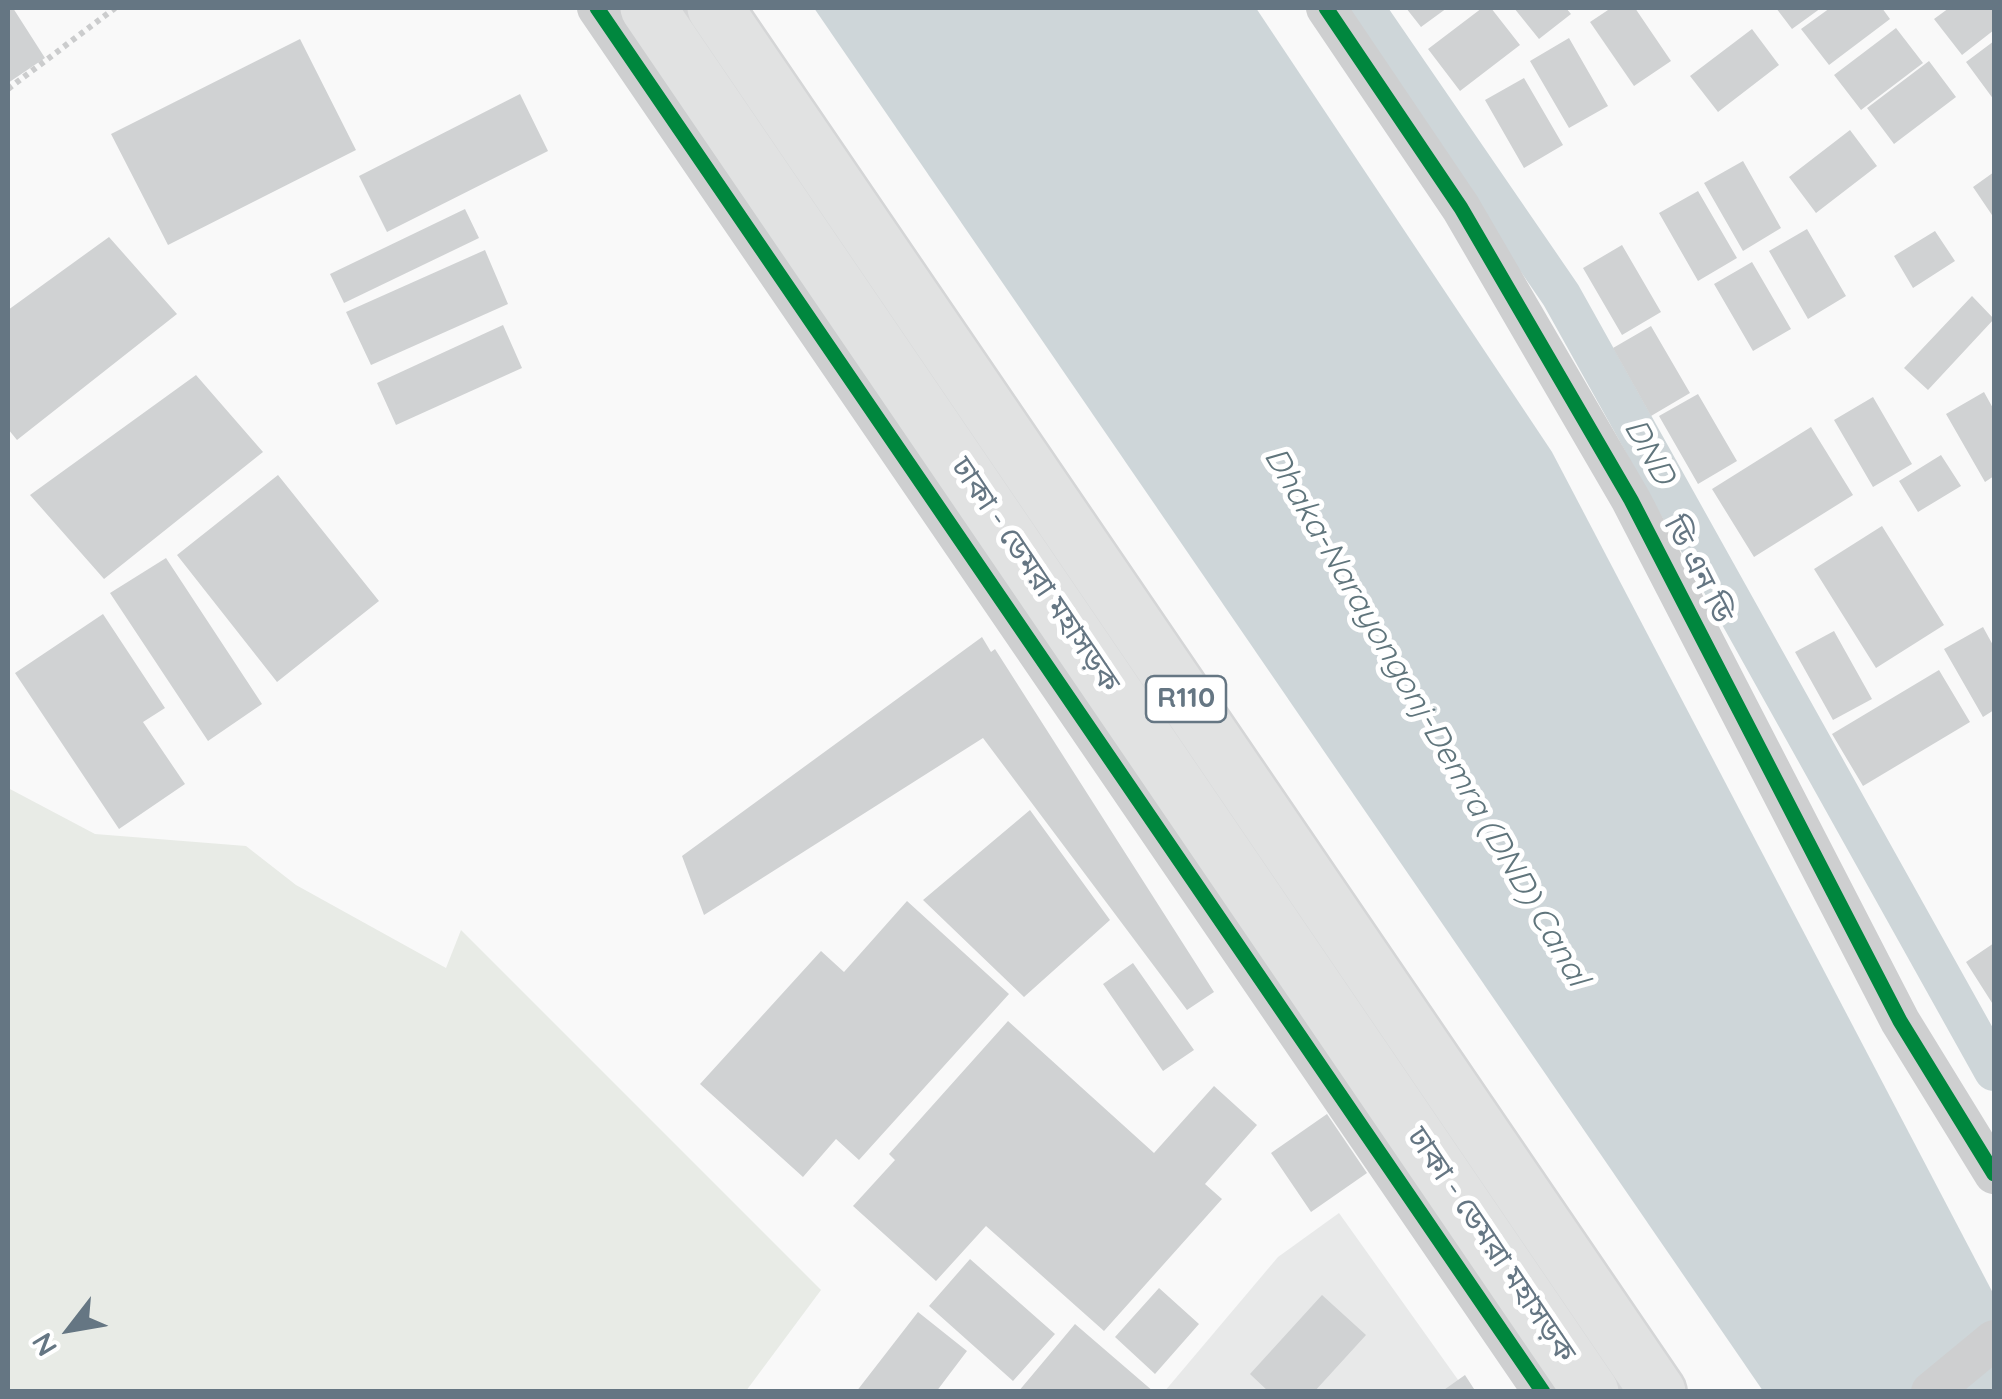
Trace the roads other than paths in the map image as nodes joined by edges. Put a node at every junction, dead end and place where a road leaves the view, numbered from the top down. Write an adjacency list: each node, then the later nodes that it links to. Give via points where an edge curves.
1 (597, 8): 7 (street)
2 (648, 8): 8 (main road, ঢাকা - ডেমরা মহাসড়ক / R110)
3 (715, 8): 9 (main road, ঢাকা - ডেমরা মহাসড়ক / R110)
4 (1326, 8): 5 (street, ডি এন ডি, via 1461,208 1631,500 1900,1020)
5 (1994, 1174)
6 (1994, 1340): 10 (street)
7 (1543, 1392)
8 (1591, 1392)
9 (1658, 1392)
10 (1930, 1392)

